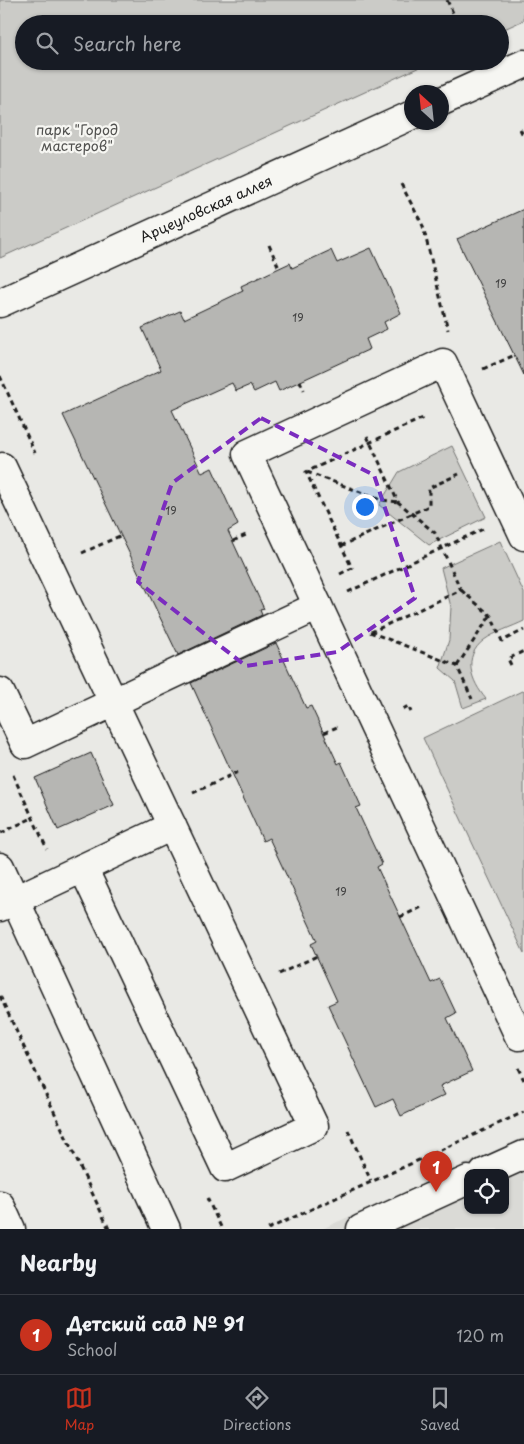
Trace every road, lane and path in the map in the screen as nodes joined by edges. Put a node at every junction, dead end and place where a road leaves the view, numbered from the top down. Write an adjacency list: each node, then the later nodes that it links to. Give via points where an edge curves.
1 (447, 0): 2 (path)
2 (454, 15)
3 (524, 64): 4 (street)
4 (449, 99)
5 (404, 119): 11 (street, Арцеуловская аллея)
6 (520, 129): 7 (path)
7 (524, 137)
8 (401, 184): 12 (path, via 423,226)
9 (269, 246): 10 (path)
10 (279, 268)
11 (0, 303)
12 (448, 331)
13 (514, 355): 14 (path)
14 (475, 373)
15 (423, 418): 17 (path)
16 (364, 430): 17 (path)
17 (370, 443): 19 (path); 21 (path)
18 (0, 468): 40 (street)
19 (306, 472): 21 (path, via 382,500); 25 (path)
20 (464, 472): 22 (path, via 429,488 429,506)
21 (398, 502): 22 (path)
22 (412, 513): 25 (path); 26 (path, via 434,533)
23 (521, 520): 26 (path); 30 (street, via 443,363 247,454)
24 (122, 535): 27 (path)
25 (341, 546): 28 (path)
26 (442, 548): 29 (path); 30 (path)
27 (82, 553)
28 (352, 568)
29 (461, 590): 31 (path); 33 (path)
30 (318, 606): 40 (street); 52 (street, via 519,1036)
31 (491, 616): 32 (path, via 502,641); 37 (path)
32 (524, 630)
33 (370, 632): 34 (path); 37 (path)
34 (363, 636)
35 (524, 651): 36 (path, via 508,659)
36 (511, 664)
37 (457, 666): 39 (path)
38 (0, 692): 40 (street, via 24,744)
39 (472, 698)
40 (114, 702): 44 (street)
41 (238, 772): 42 (path)
42 (192, 794)
43 (32, 818): 45 (path)
44 (172, 826): 47 (street); 47 (street, via 314,1126 225,1168)
45 (0, 833)
46 (0, 866): 48 (street)
47 (83, 868): 48 (street)
48 (8, 904): 60 (street)
49 (317, 956): 50 (path)
50 (276, 975)
51 (0, 996): 62 (path)
52 (524, 1033)
53 (521, 1074): 54 (path)
54 (524, 1080)
55 (524, 1112): 63 (path)
56 (524, 1155): 57 (street)
57 (493, 1169)
58 (464, 1182): 64 (street)
59 (0, 1205): 61 (street)
60 (161, 1227)
61 (11, 1229)
62 (109, 1229)
63 (268, 1229)
64 (360, 1229)

